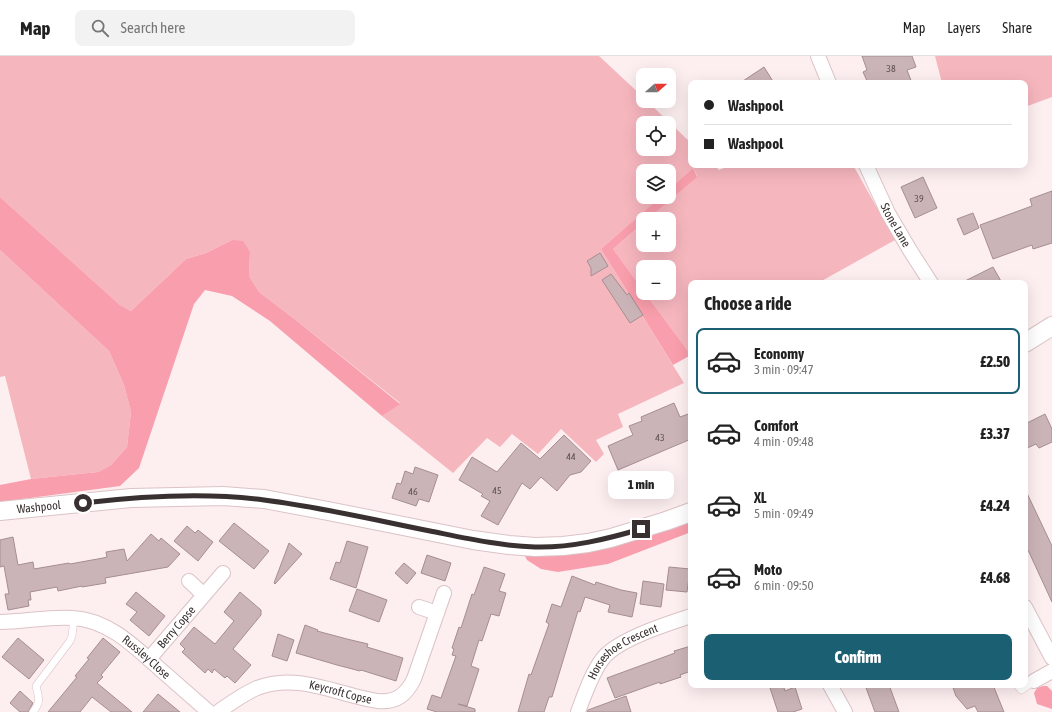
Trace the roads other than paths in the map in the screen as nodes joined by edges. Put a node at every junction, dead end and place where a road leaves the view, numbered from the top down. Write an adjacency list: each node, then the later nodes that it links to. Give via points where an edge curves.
1 (818, 56): 2 (street)
2 (828, 80)
3 (867, 168): 4 (street, Stone Lane, via 888,213)
4 (929, 280)
5 (1052, 326): 6 (street)
6 (1028, 341)
7 (0, 512): 8 (street, Washpool, via 131,498 223,496 314,508 473,540 535,547 588,543 611,538)
8 (688, 513)
9 (223, 573): 12 (street, Berry Copse)
10 (189, 581): 12 (street, Berry Copse)
11 (444, 593): 14 (street, Keycroft Copse)
12 (204, 595): 20 (street, Berry Copse)
13 (419, 607): 14 (street)
14 (437, 613): 28 (street, Keycroft Copse, via 414,679 408,690 394,700 383,702 313,685 282,682 266,685 238,697)
15 (1028, 613): 19 (street)
16 (688, 617): 29 (street, Horseshoe Crescent, via 644,633 613,649 598,666)
17 (74, 618): 18 (street, Russley Close); 20 (street, Russley Close, via 98,624 117,633); 26 (lane, via 70,641 36,686 39,701)
18 (0, 622)
19 (1052, 658)
20 (149, 660): 27 (street, Russley Close)
21 (1052, 671): 22 (street)
22 (1034, 681): 23 (lane)
23 (1028, 685)
24 (831, 688): 25 (street)
25 (841, 711)
26 (32, 712)
27 (209, 712)
28 (218, 712)
29 (578, 712)

